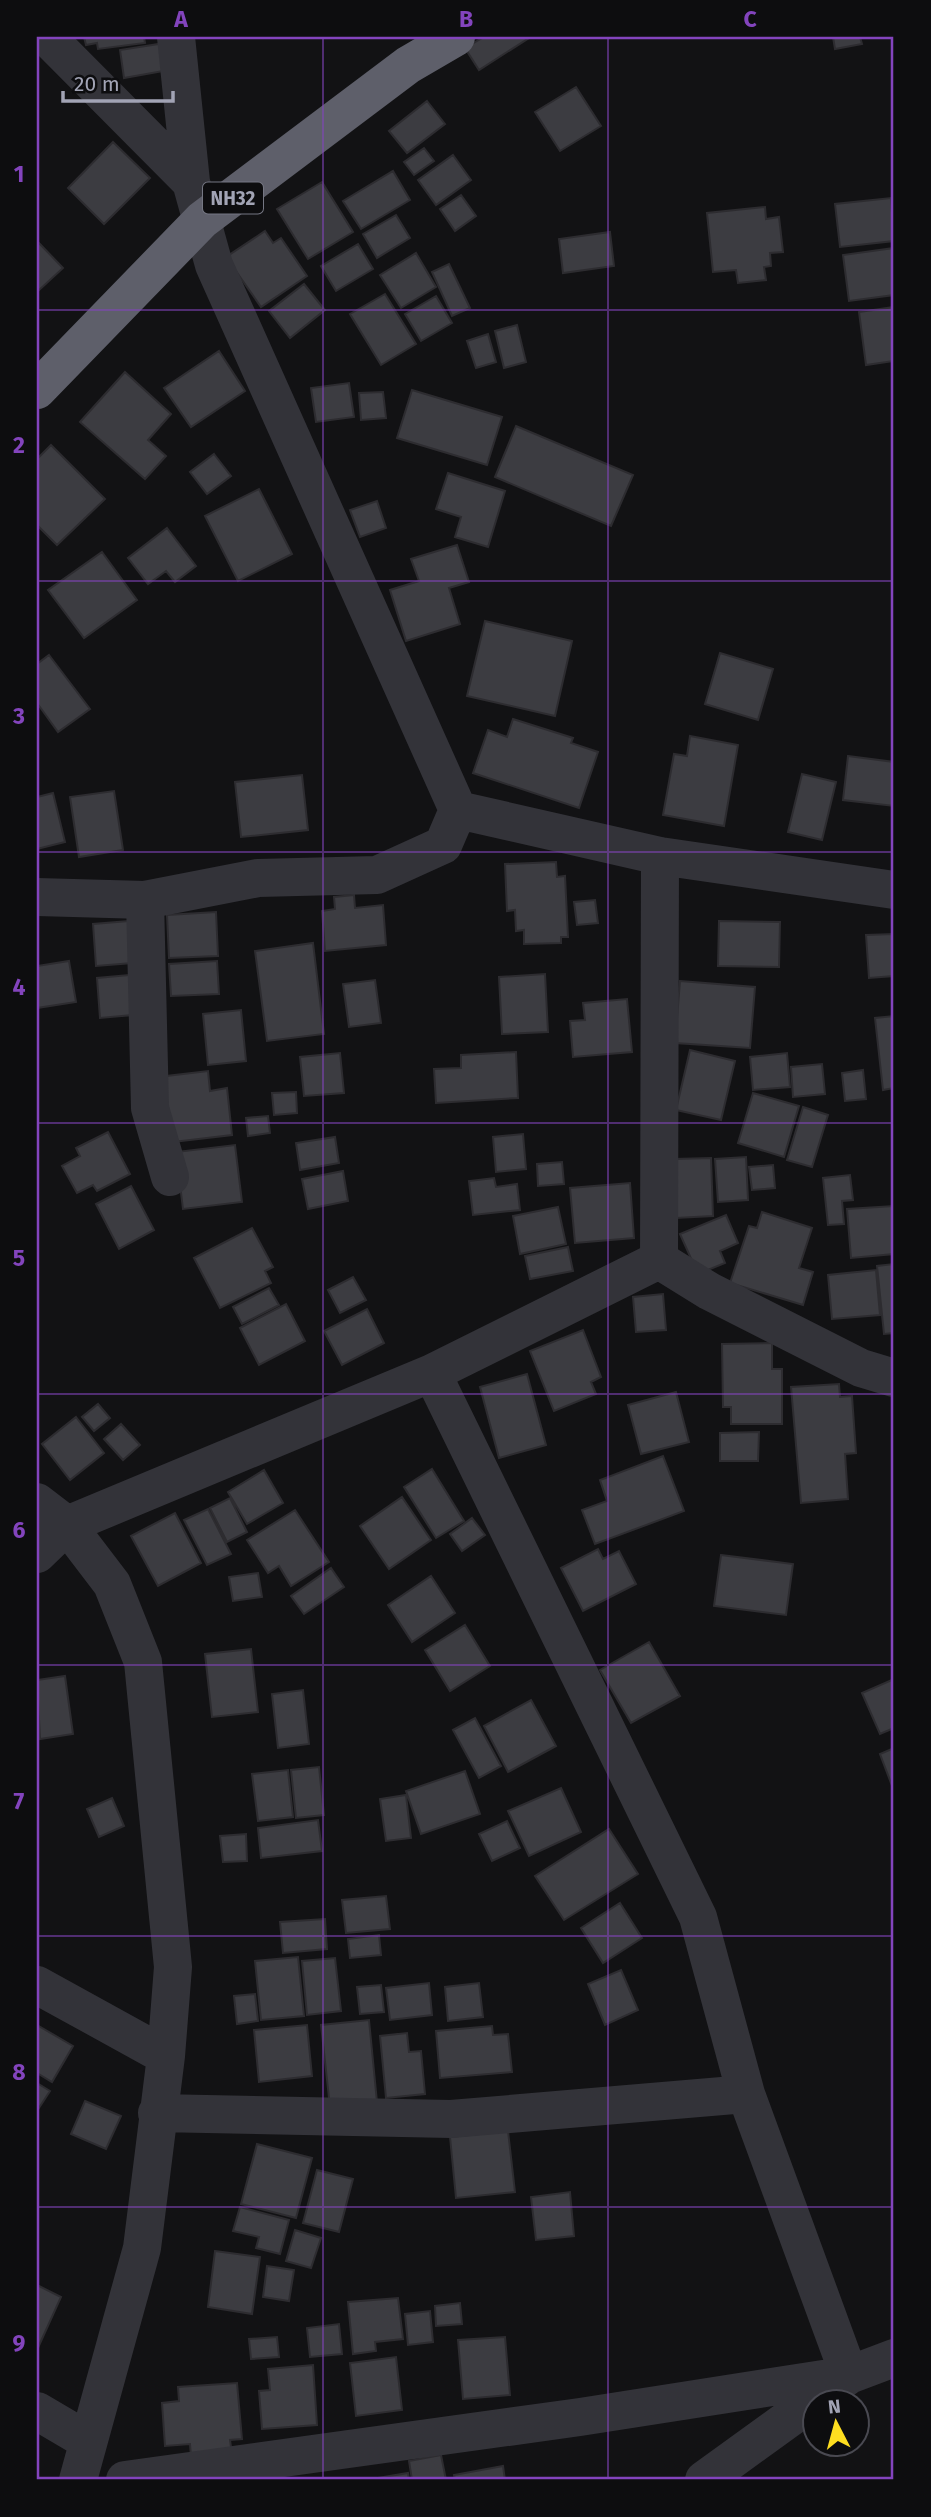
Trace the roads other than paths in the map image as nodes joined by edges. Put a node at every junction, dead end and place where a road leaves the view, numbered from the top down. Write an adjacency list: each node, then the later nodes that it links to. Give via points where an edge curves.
1 (47, 37): 4 (street)
2 (176, 37): 4 (street)
3 (456, 37): 5 (highway, NH32, via 408,65)
4 (191, 182): 5 (street)
5 (202, 219): 6 (highway, NH32); 7 (street, via 214,265)
6 (37, 390)
7 (458, 810): 8 (street); 11 (street, via 443,845 377,875 258,878)
8 (660, 856): 9 (street); 13 (street)
9 (894, 890)
10 (37, 897): 11 (street)
11 (145, 900): 12 (street, via 150,1108)
12 (170, 1177)
13 (659, 1260): 14 (street); 15 (street, via 709,1291 861,1368)
14 (432, 1373): 17 (street); 21 (street, via 698,1917)
15 (894, 1378)
16 (37, 1502): 17 (street)
17 (67, 1525): 18 (street); 20 (street, via 112,1584 143,1662 173,1967)
18 (37, 1554)
19 (37, 1985): 20 (street)
20 (166, 2056): 22 (street)
21 (746, 2094): 22 (street, via 450,2119); 24 (street)
22 (157, 2113): 26 (street, via 142,2248)
23 (894, 2358): 24 (street)
24 (849, 2375): 28 (street); 29 (street)
25 (37, 2411): 26 (street)
26 (88, 2441): 27 (street)
27 (78, 2480)
28 (125, 2480)
29 (704, 2480)

